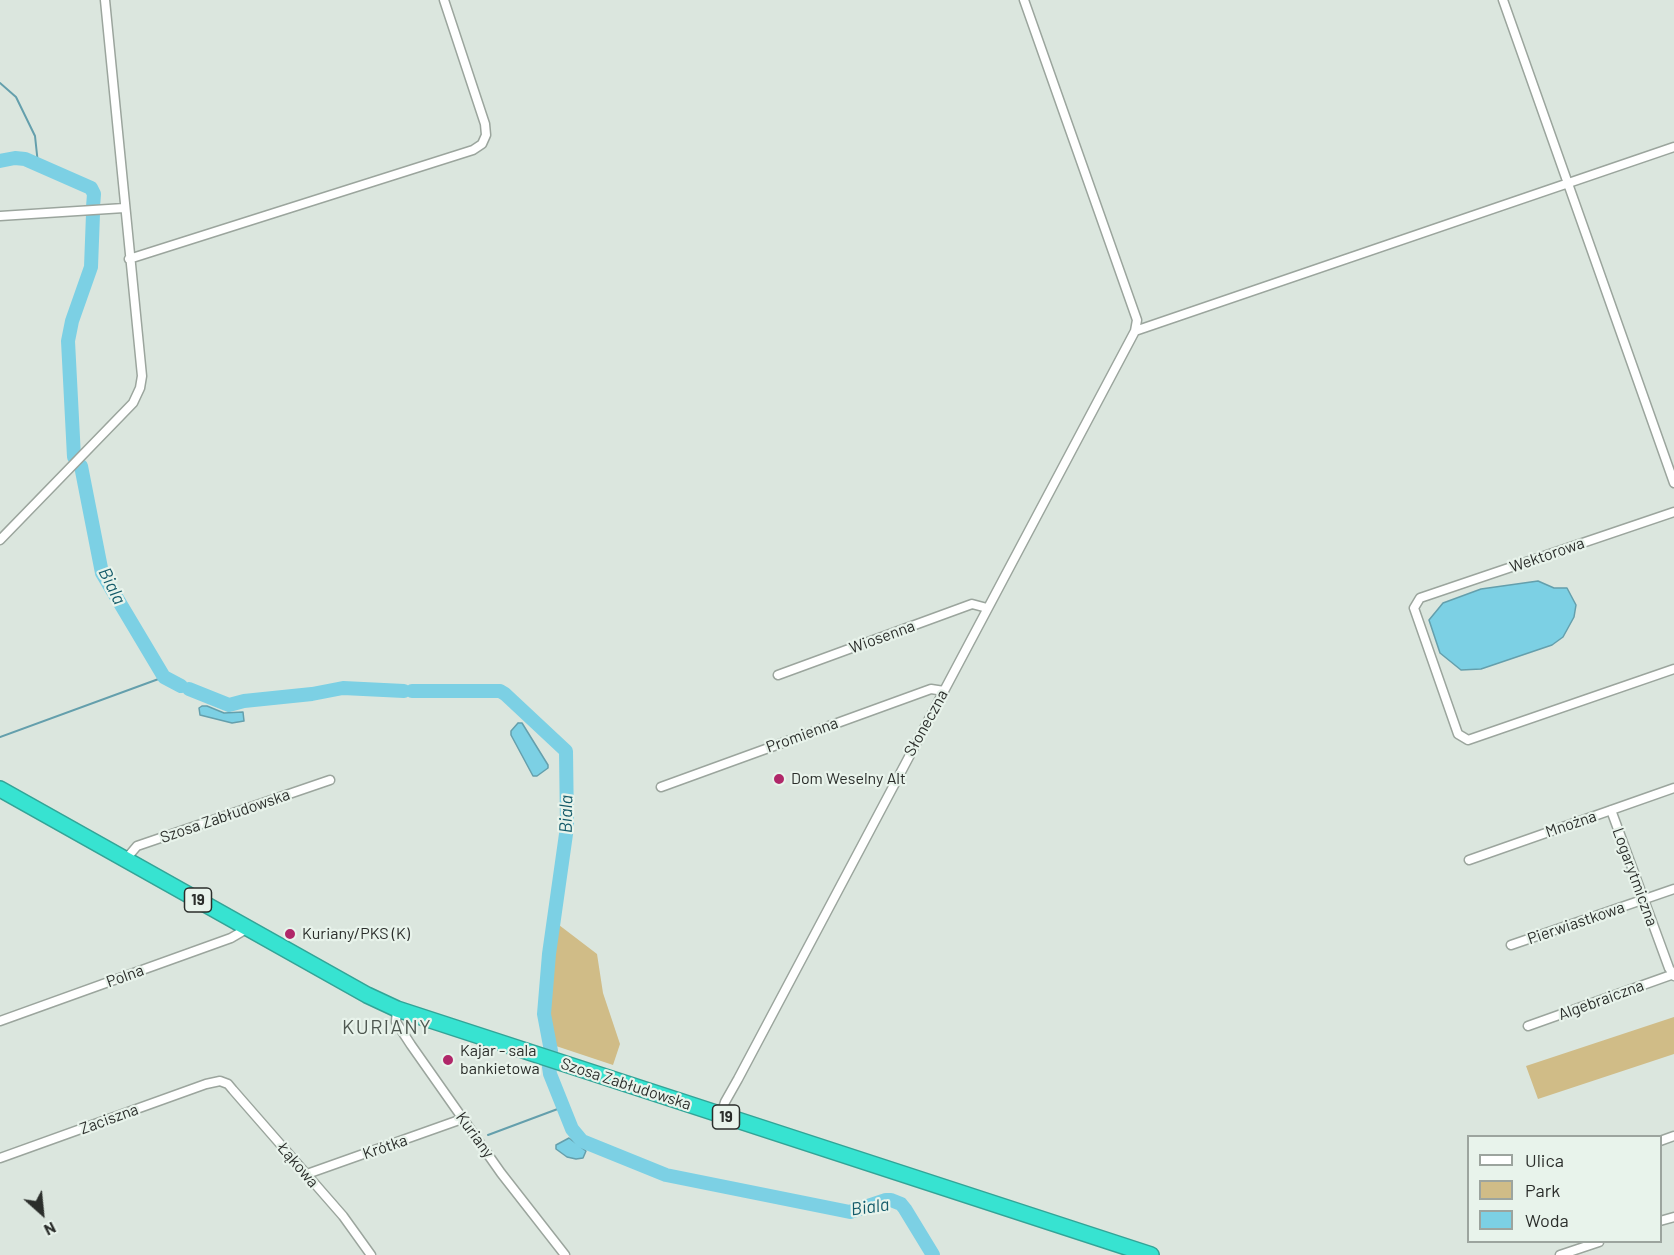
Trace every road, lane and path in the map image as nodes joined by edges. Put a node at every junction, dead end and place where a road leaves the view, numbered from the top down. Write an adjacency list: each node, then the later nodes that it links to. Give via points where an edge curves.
1 (105, 0): 7 (street)
2 (444, 0): 9 (street, via 485,124 482,144 462,154)
3 (1024, 0): 10 (street, via 1137,320)
4 (1503, 0): 6 (street)
5 (1674, 147): 6 (street)
6 (1568, 184): 10 (street); 11 (street)
7 (124, 208): 8 (street); 9 (street)
8 (0, 216)
9 (129, 259): 13 (street, via 142,376 140,388 133,403)
10 (1135, 331): 14 (street, Słoneczna)
11 (1673, 479)
12 (1674, 512): 15 (street, Wektorowa, via 1420,598 1414,608 1458,734 1467,740)
13 (0, 540)
14 (987, 608): 16 (street, Wiosenna, via 972,604); 17 (street, Słoneczna)
15 (1674, 669)
16 (778, 675)
17 (944, 691): 19 (street, Promienna, via 931,689); 34 (street, Słoneczna, via 724,1102)
18 (330, 780): 23 (street, Szosa Zabłudowska, via 137,846)
19 (661, 787)
20 (1674, 788): 22 (street, Mnożna)
21 (0, 789): 23 (highway, Szosa Zabłudowska / 19)
22 (1611, 810): 24 (street, Mnożna); 26 (street, Logarytmiczna)
23 (126, 859): 27 (highway, Szosa Zabłudowska / 19)
24 (1469, 860)
25 (1674, 889): 26 (street, Pierwiastkowa)
26 (1644, 900): 28 (street, Pierwiastkowa); 29 (street, Logarytmiczna)
27 (245, 926): 30 (highway, Szosa Zabłudowska / 19); 31 (street, Polna, via 231,938)
28 (1511, 945)
29 (1674, 975): 32 (street, Algebraiczna)
30 (397, 1009): 34 (highway, Szosa Zabłudowska / 19); 35 (street, Kuriany, via 396,1022)
31 (0, 1020)
32 (1528, 1026)
33 (219, 1081): 36 (street, Zaciszna); 37 (street, Łąkowa, via 228,1084)
34 (721, 1115): 41 (highway, Szosa Zabłudowska / 19)
35 (462, 1119): 37 (street, Krótka); 40 (street, Kuriany)
36 (0, 1158)
37 (307, 1174): 39 (street, Łąkowa)
38 (1596, 1243): 42 (street)
39 (371, 1255)
40 (565, 1255)
41 (1151, 1255)
42 (1560, 1255)

